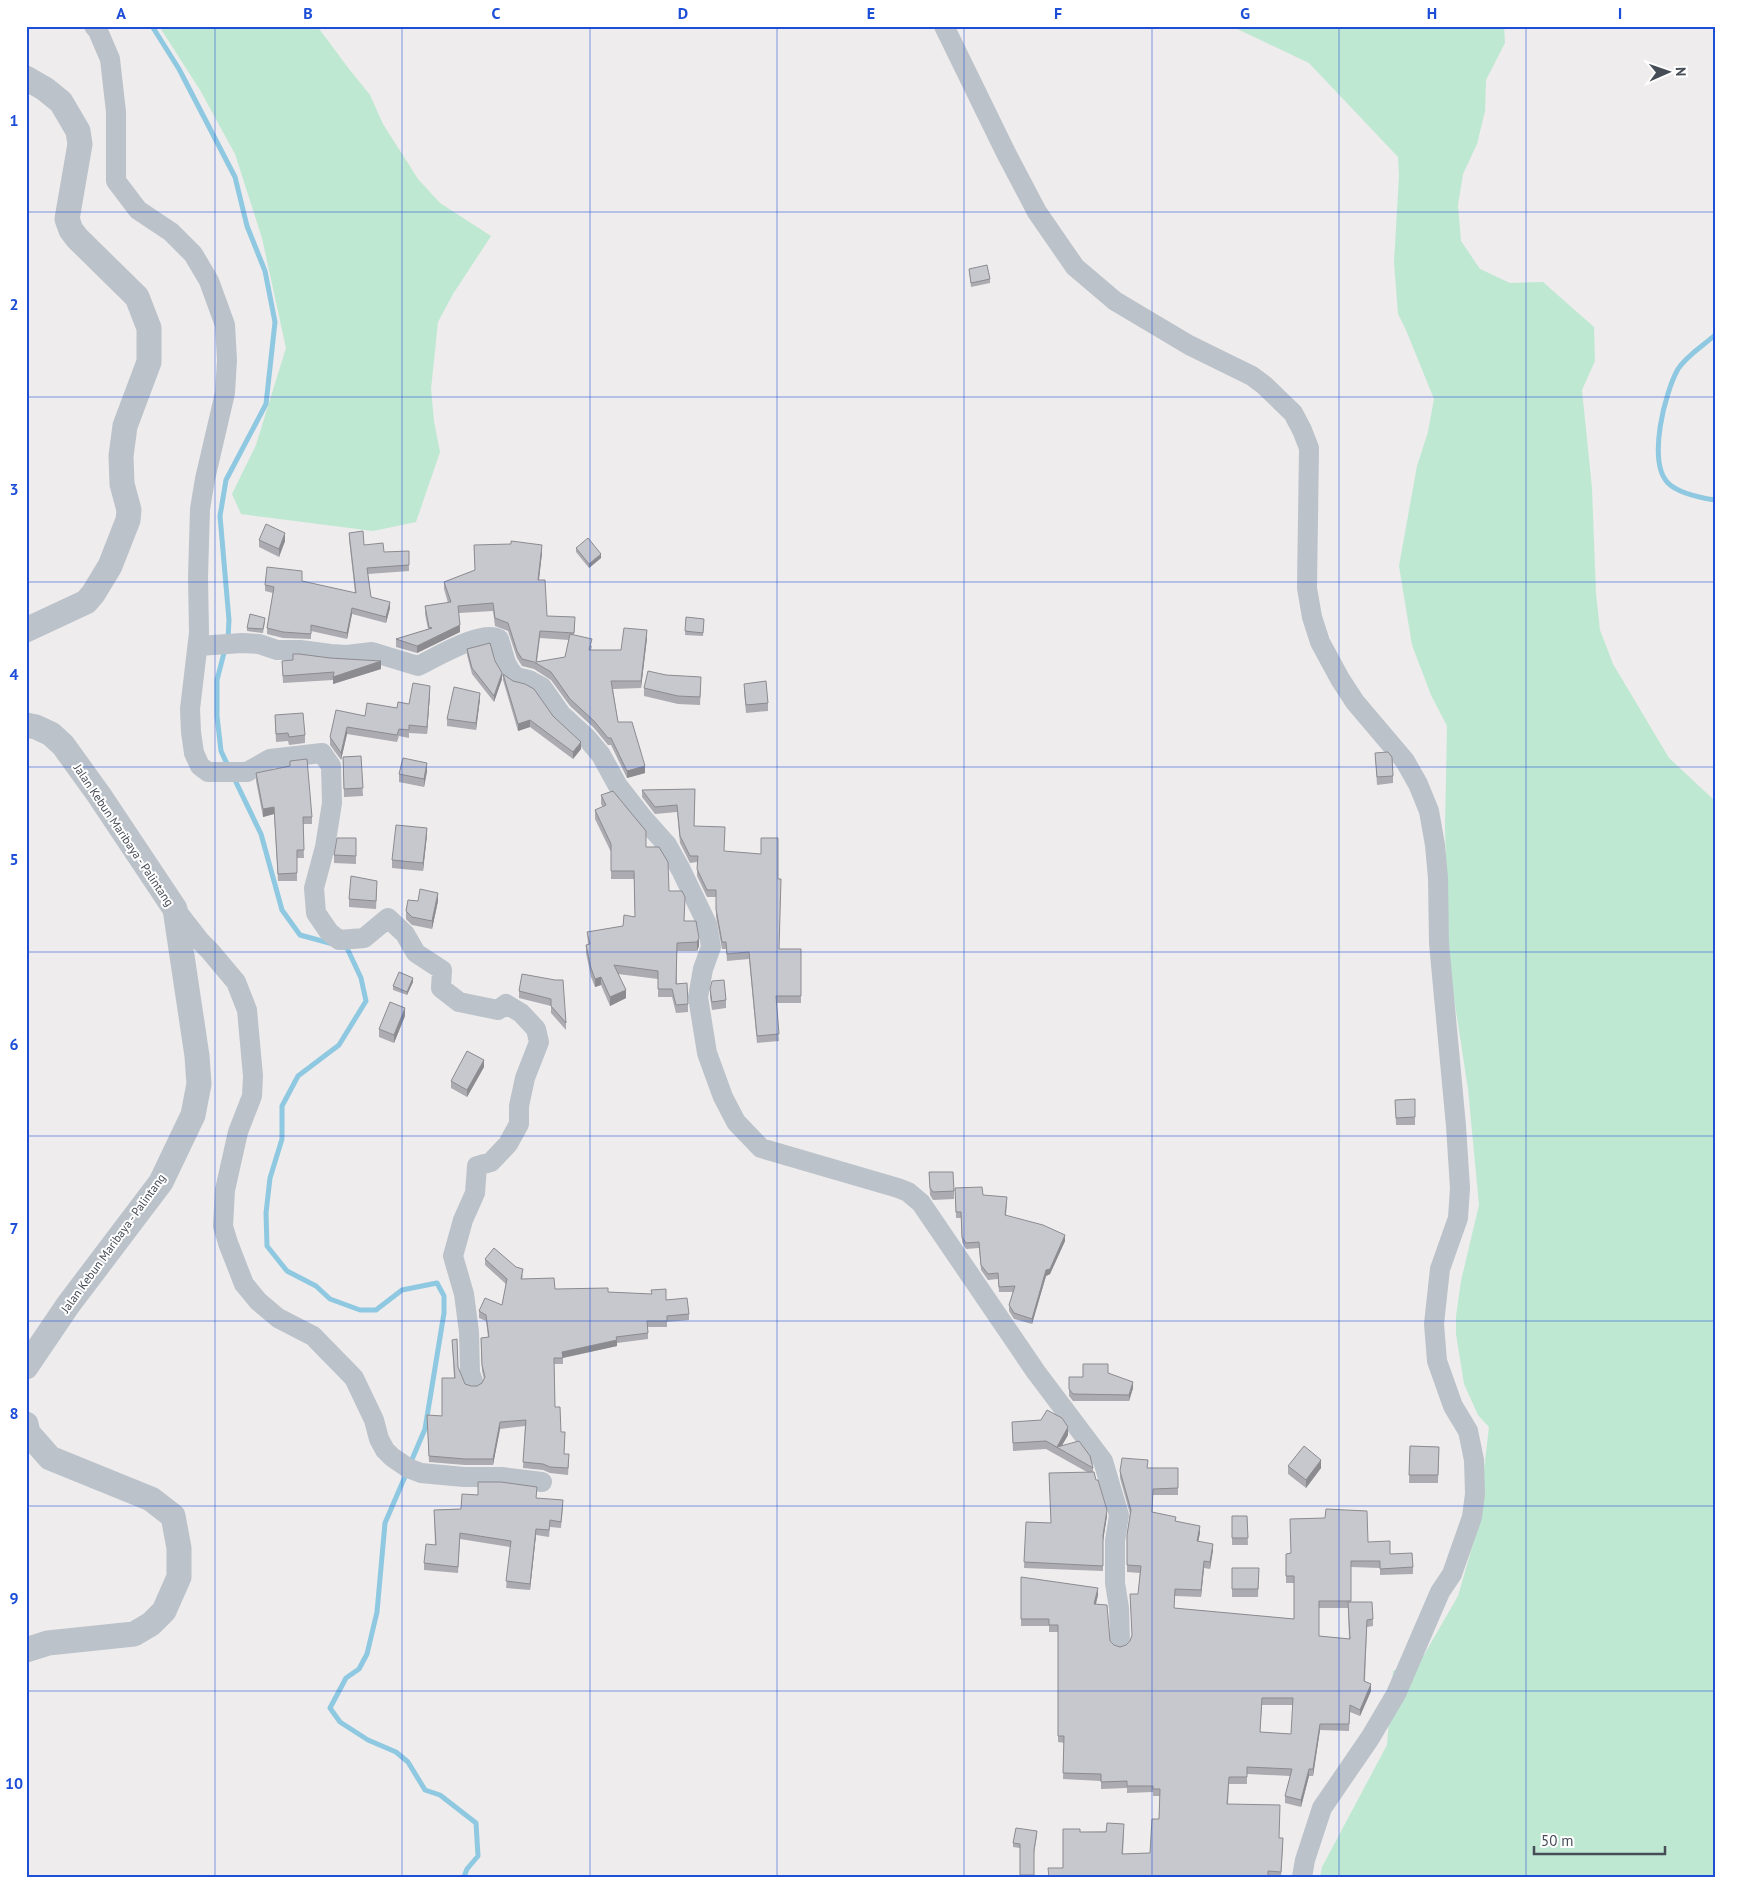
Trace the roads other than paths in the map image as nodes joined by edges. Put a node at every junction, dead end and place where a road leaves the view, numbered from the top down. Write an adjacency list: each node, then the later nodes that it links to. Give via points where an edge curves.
1 (94, 26): 5 (street, via 110,59 116,112 116,181 138,210 171,232 193,254 209,280 225,325 225,393 200,509)
2 (944, 26): 14 (street, via 1037,212 1075,267 1115,301 1189,345 1252,376 1293,413 1308,448 1307,588 1320,642 1355,702 1405,761 1429,811 1438,878 1439,944 1460,1188 1458,1218 1440,1269 1434,1324 1437,1361 1453,1406 1468,1431 1474,1460 1475,1494 1472,1517 1452,1574 1440,1592 1396,1694 1322,1808)
3 (26, 78): 4 (street, via 61,102 78,131 80,144 67,219 71,230 138,297 149,328 149,362 125,426 121,456 128,520 110,566 86,602)
4 (26, 630)
5 (198, 646): 9 (street, via 190,709 194,753 200,766 208,772 247,772 270,759 322,753 331,766 332,803 314,888 316,912 328,932 339,940 364,938 388,918 405,934 416,953 442,970 442,988 459,1002 498,1010 506,1004 521,1013 536,1029 539,1042 525,1078 519,1124 508,1144 491,1162 477,1166 475,1193 453,1256 464,1294); 12 (street, via 242,643 277,650 331,654 372,652 418,666 474,640 494,636 499,640 510,670 516,677 542,687 561,714 586,737 601,755 618,786 667,845 681,870 707,924 711,947 698,997 707,1053 736,1122 761,1148 898,1188 921,1204 1036,1372 1103,1461 1119,1515 1115,1541)
6 (26, 725): 7 (street, Jalan Kebun Maribaya - Palintang, via 51,734 62,745)
7 (175, 909): 8 (street, Jalan Kebun Maribaya - Palintang, via 197,1056 199,1084 192,1115 161,1182 68,1305); 11 (street, via 236,982 246,1010 252,1096 238,1132 225,1190 223,1226 244,1284 278,1318 313,1336 354,1378 385,1450 408,1468 421,1473)
8 (26, 1367)
9 (473, 1381)
10 (26, 1424): 13 (street, via 28,1433 50,1458 151,1499 173,1516 179,1548 179,1577 164,1612 152,1624 134,1634 48,1643)
11 (542, 1482)
12 (1120, 1642)
13 (26, 1650)
14 (1302, 1877)

